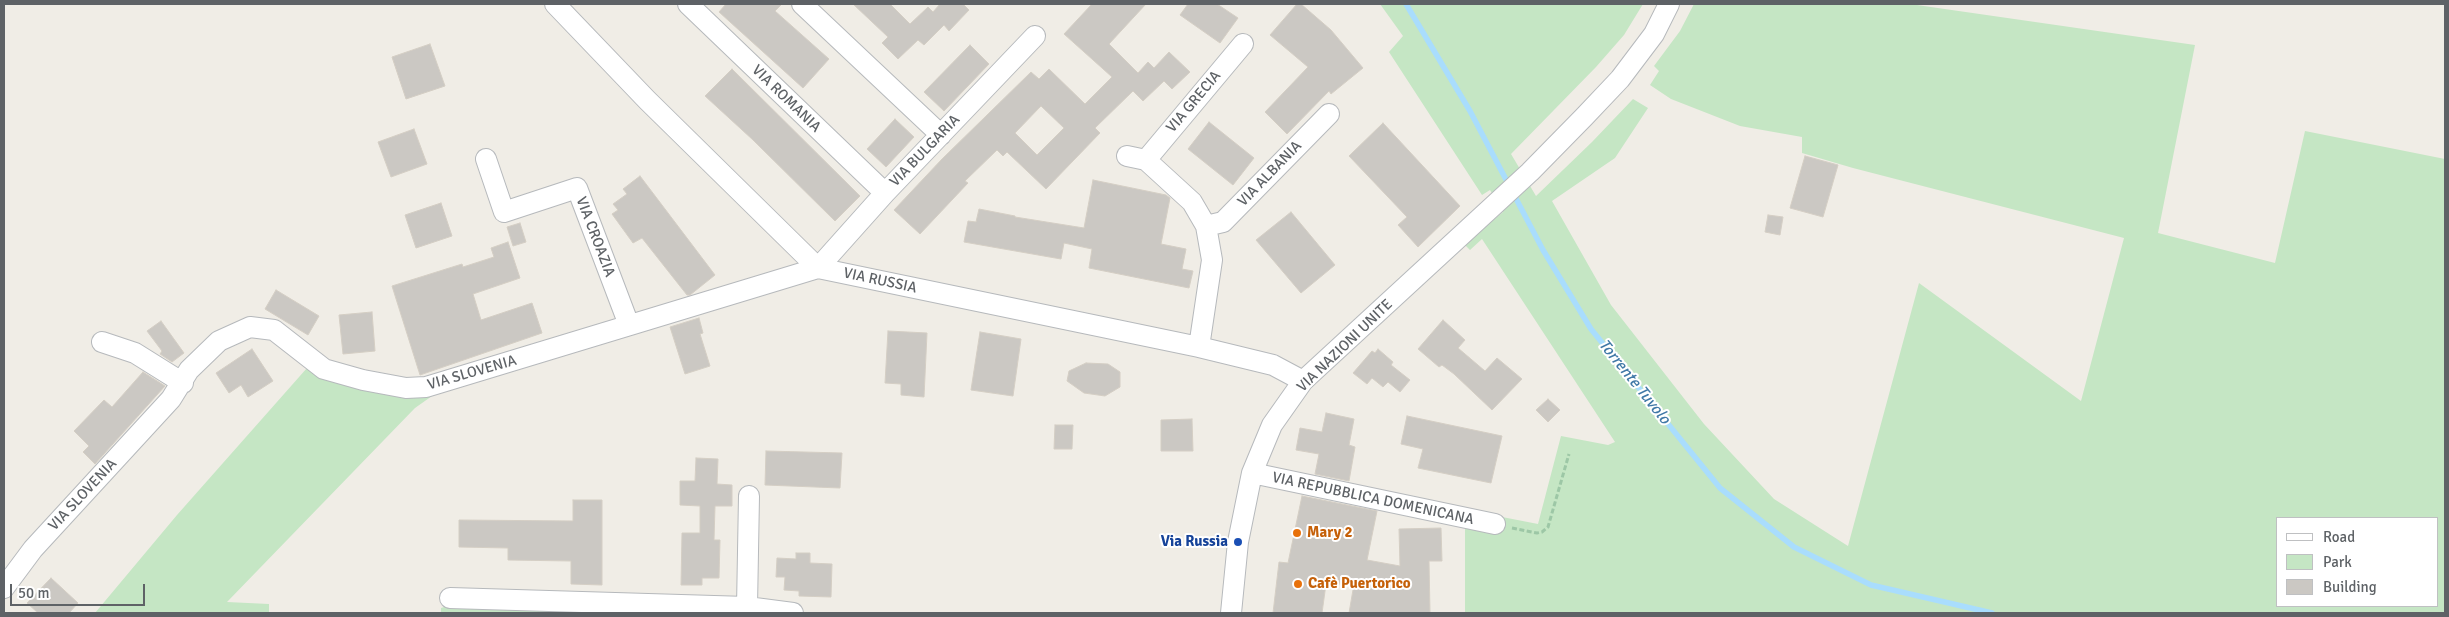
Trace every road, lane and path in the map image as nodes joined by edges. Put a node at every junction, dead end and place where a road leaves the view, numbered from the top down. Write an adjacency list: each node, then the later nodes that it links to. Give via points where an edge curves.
1 (555, 4): 12 (street, via 647,100)
2 (688, 4): 10 (street, VIA ROMANIA)
3 (802, 4): 8 (street)
4 (1669, 4): 17 (street, VIA NAZIONI UNITE, via 1654,34 1620,79 1530,172)
5 (1035, 36): 8 (street, VIA BULGARIA)
6 (1242, 44): 11 (street, VIA GRECIA, via 1137,158 1192,202)
7 (1329, 114): 11 (street, VIA ALBANIA, via 1224,222)
8 (941, 135): 10 (street, VIA BULGARIA)
9 (486, 159): 13 (street, VIA CROAZIA, via 504,212 577,188)
10 (885, 193): 12 (street, VIA BULGARIA)
11 (1206, 226): 15 (street, via 1212,260)
12 (818, 268): 13 (street, VIA SLOVENIA); 15 (street, VIA RUSSIA)
13 (628, 325): 16 (street, VIA SLOVENIA, via 426,387 406,388 324,369 274,330 250,327 218,341 189,370)
14 (102, 342): 16 (street, via 135,353)
15 (1200, 347): 17 (street, VIA RUSSIA, via 1273,365)
16 (183, 382): 22 (street, VIA SLOVENIA, via 33,549)
17 (1303, 382): 19 (street, VIA NAZIONI UNITE, via 1272,425)
18 (1569, 454): 21 (path, via 1546,530 1537,533)
19 (1252, 473): 21 (street, VIA REPUBBLICA DOMENICANA); 26 (street, VIA NAZIONI UNITE, via 1238,542)
20 (750, 496): 24 (street)
21 (1495, 524)
22 (4, 588)
23 (450, 598): 24 (street)
24 (748, 607): 25 (street)
25 (794, 613)
26 (1231, 613)

